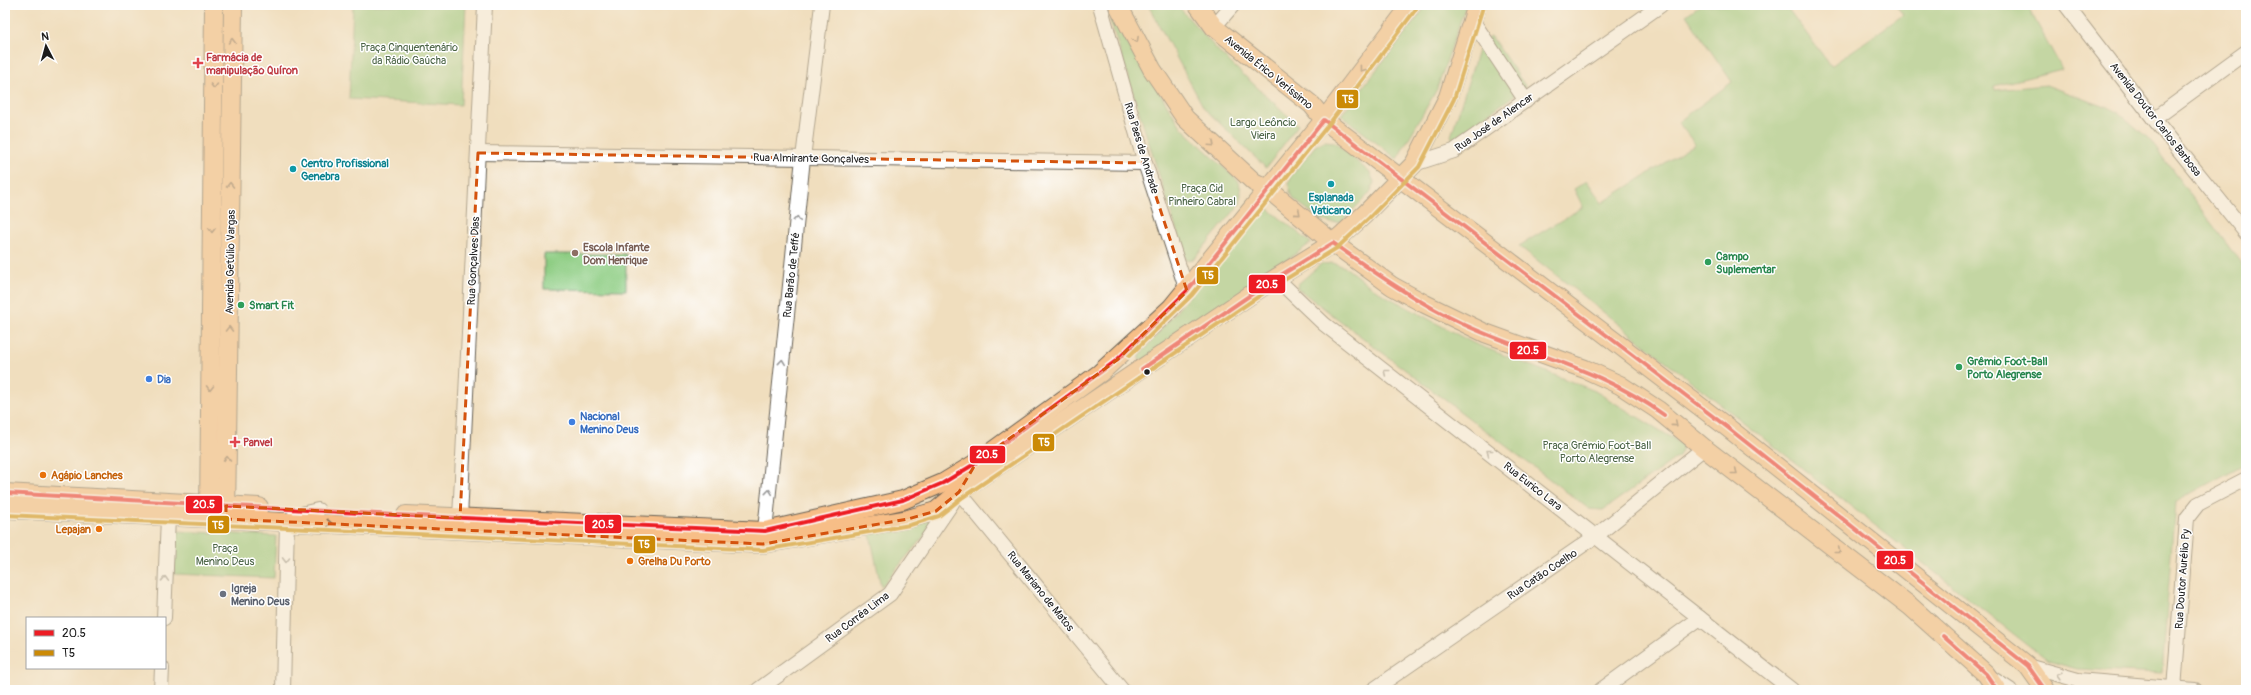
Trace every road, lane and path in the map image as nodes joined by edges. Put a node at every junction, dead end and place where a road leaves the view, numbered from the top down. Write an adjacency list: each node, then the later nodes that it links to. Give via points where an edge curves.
1 (214, 5): 35 (main road, Avenida Getúlio Vargas, one-way to 35)
2 (233, 5): 35 (main road, Avenida Getúlio Vargas, one-way to 2)
3 (485, 5): 18 (street, Rua Gonçalves Dias)
4 (822, 5): 19 (street, Rua Barão de Teffé)
5 (1100, 5): 20 (street, Rua Paes de Andrade)
6 (1118, 5): 23 (main road, one-way to 23, via 1152,69 1185,118 1254,182)
7 (1198, 5): 13 (main road, Avenida Érico Veríssimo)
8 (1233, 5): 13 (street)
9 (1411, 5): 17 (main road, one-way to 17)
10 (1660, 5): 15 (street, Rua José de Alencar)
11 (2066, 5): 16 (street, Avenida Doutor Carlos Barbosa)
12 (1474, 12): 15 (street); 21 (main road, via 1448,97)
13 (1214, 27): 17 (main road, Avenida Érico Veríssimo, via 1312,105)
14 (2246, 52): 16 (street)
15 (1526, 101): 21 (street, Rua José de Alencar, via 1454,151)
16 (2154, 119): 24 (street, Avenida Doutor Carlos Barbosa)
17 (1324, 120): 22 (main road, Avenida Érico Veríssimo); 23 (main road)
18 (478, 154): 19 (street, Rua Almirante Gonçalves); 37 (street, Rua Gonçalves Dias)
19 (803, 158): 20 (street, Rua Almirante Gonçalves); 43 (street, Rua Barão de Teffé, one-way to 19)
20 (1145, 163): 27 (street, Rua Paes de Andrade)
21 (1414, 164): 22 (main road)
22 (1401, 179): 25 (main road); 47 (main road, Avenida Érico Veríssimo, via 1727,427)
23 (1268, 189): 25 (main road, one-way to 25); 27 (main road)
24 (2246, 233)
25 (1333, 243): 26 (main road); 28 (main road, one-way to 28, via 1392,286 1425,304 1485,333 1585,369 1620,385 1658,410)
26 (1277, 279): 31 (main road); 42 (street, Rua Eurico Lara, one-way to 26, via 1324,324)
27 (1187, 290): 29 (main road, via 1117,360)
28 (1704, 448): 42 (street, Rua Catão Coelho); 49 (main road, one-way to 49, via 1910,606)
29 (976, 463): 31 (street, Rua Corrêa Lima); 43 (main road, via 943,483 903,500)
30 (2246, 479): 50 (street, Rua Doutor Aurélio Py, via 2198,504 2187,518)
31 (959, 492): 43 (main road, via 936,511 908,519); 54 (street, Rua Corrêa Lima, via 890,594); 55 (street, Rua Mariano de Matos)
32 (5, 493): 35 (main road)
33 (5, 509): 36 (main road)
34 (318, 510): 35 (main road); 37 (main road); 38 (street)
35 (217, 512): 36 (main road); 38 (main road)
36 (168, 517): 45 (street, one-way to 36)
37 (460, 518): 39 (main road); 40 (main road); 41 (main road)
38 (287, 521): 40 (main road, one-way to 40); 53 (street, one-way to 53)
39 (643, 527): 43 (main road); 44 (main road)
40 (431, 529): 41 (main road)
41 (485, 532): 44 (main road)
42 (1596, 536): 46 (street, Rua Eurico Lara); 56 (street, Rua Catão Coelho)
43 (764, 537): 44 (main road)
44 (599, 538)
45 (164, 617)
46 (1700, 618): 51 (street); 57 (street, Rua Eurico Lara)
47 (2028, 666): 50 (street, one-way to 47, via 2078,680); 60 (main road, Avenida Érico Veríssimo)
48 (162, 669): 52 (street)
49 (1986, 674): 58 (main road); 59 (street)
50 (2174, 688): 61 (street)
51 (1604, 689)
52 (161, 690)
53 (283, 690)
54 (758, 690)
55 (1122, 690)
56 (1373, 690)
57 (1792, 690)
58 (1997, 690)
59 (2010, 690)
60 (2045, 690)
61 (2195, 690)

